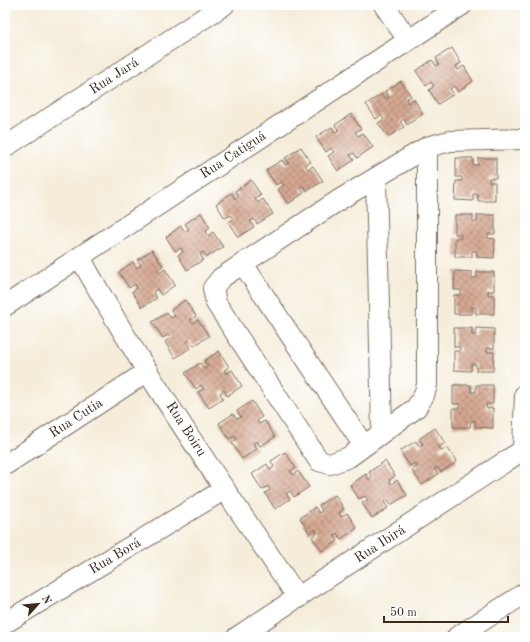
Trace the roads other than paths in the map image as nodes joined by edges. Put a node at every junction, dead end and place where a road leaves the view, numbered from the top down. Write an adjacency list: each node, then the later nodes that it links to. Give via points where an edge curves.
1 (224, 5): 6 (street, Rua Jará)
2 (384, 5): 4 (street)
3 (462, 5): 4 (street, Rua Catiguá)
4 (408, 40): 9 (street, Rua Catiguá)
5 (525, 140): 7 (street, via 450,141)
6 (5, 147)
7 (427, 147): 8 (street); 14 (street, via 427,385 416,408)
8 (376, 178): 10 (street); 14 (street)
9 (80, 257): 11 (street, Rua Catiguá); 12 (street, Rua Boiru)
10 (243, 264): 15 (street); 15 (street, via 221,278 213,288 216,303 315,454 319,460 330,464 349,457)
11 (5, 306)
12 (148, 371): 17 (street, Rua Cutia); 18 (street, Rua Boiru)
13 (525, 394): 16 (street)
14 (382, 432): 15 (street)
15 (364, 446)
16 (524, 451): 20 (street, Rua Ibirá)
17 (5, 465)
18 (225, 489): 20 (street, Rua Boiru); 21 (street, Rua Borá)
19 (525, 593): 23 (street)
20 (298, 598): 22 (street, Rua Ibirá)
21 (5, 624)
22 (237, 637)
23 (457, 637)

